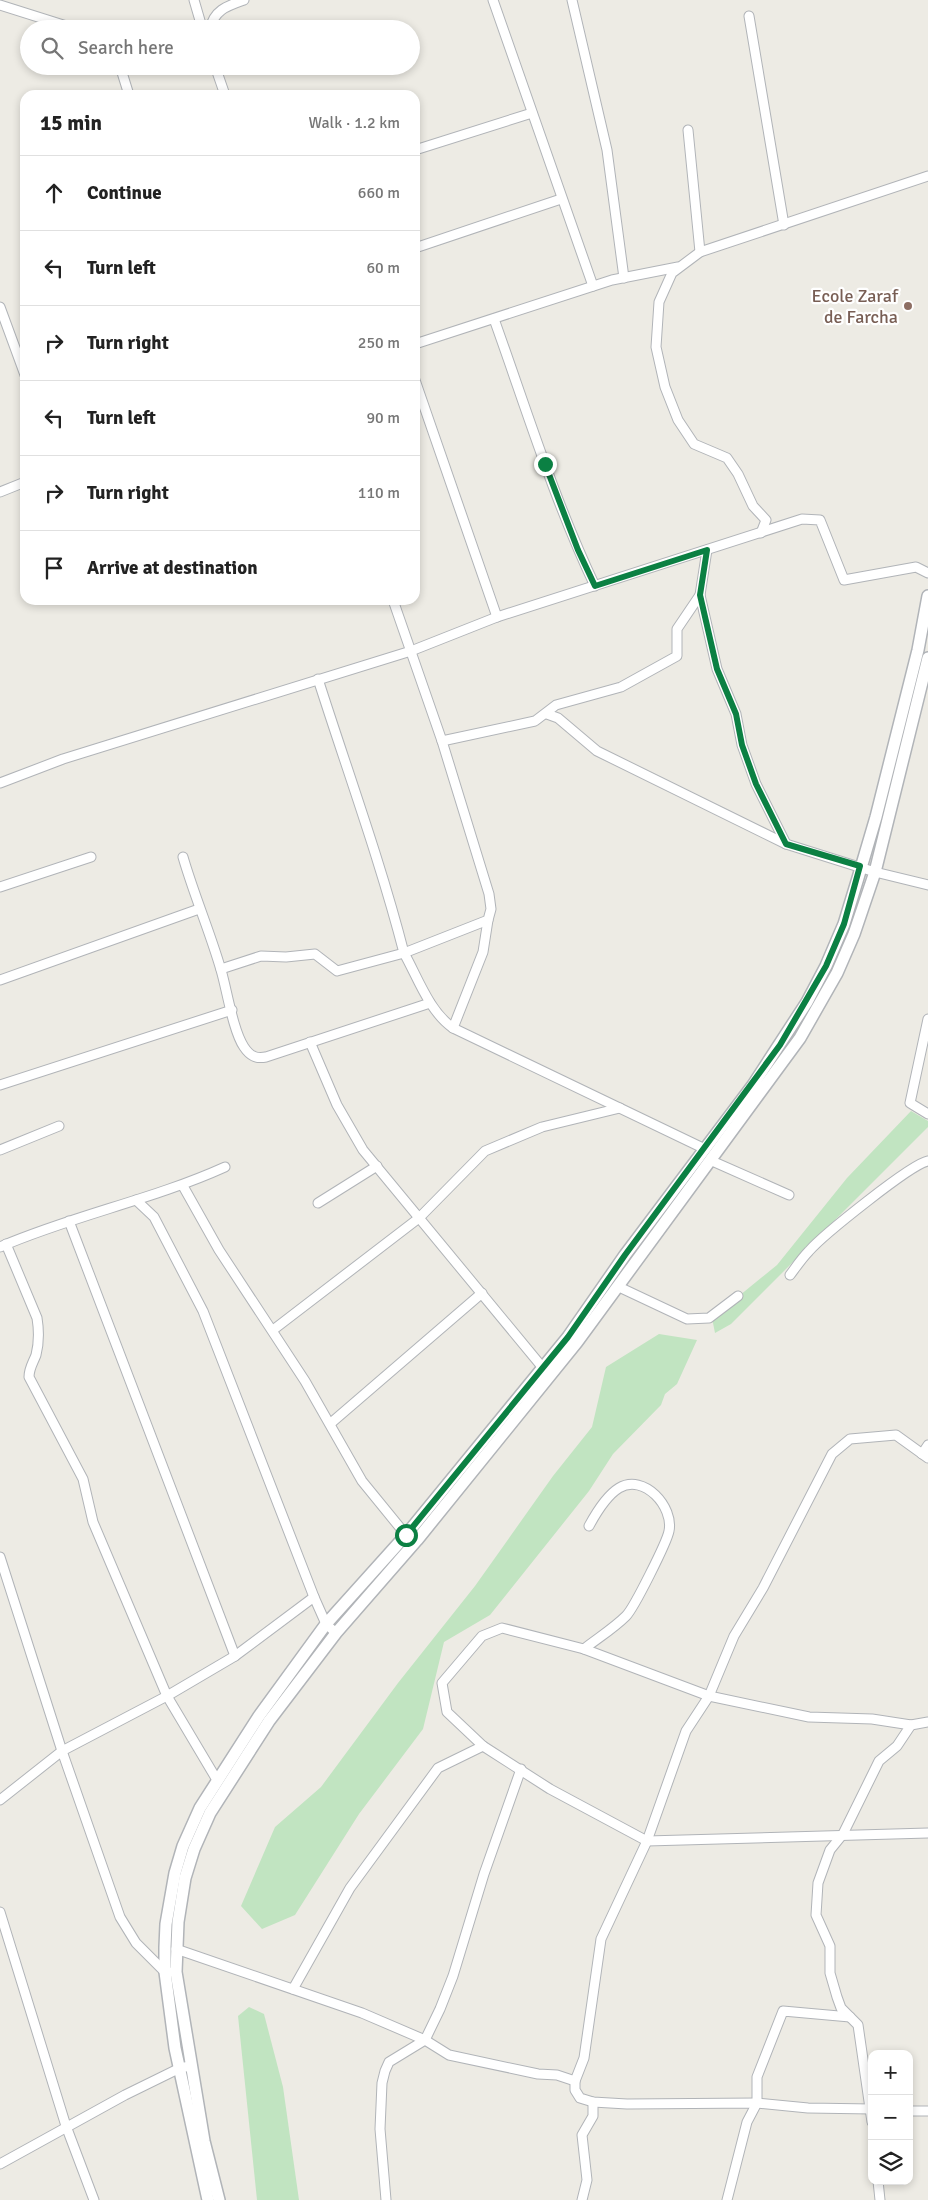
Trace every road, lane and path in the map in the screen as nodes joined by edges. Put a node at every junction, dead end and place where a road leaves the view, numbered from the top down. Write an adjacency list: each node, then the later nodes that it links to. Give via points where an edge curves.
1 (194, 0): 8 (street)
2 (244, 0): 9 (street, via 224,7)
3 (493, 0): 14 (street)
4 (572, 0): 23 (street, via 607,150)
5 (0, 5): 7 (street)
6 (749, 16): 19 (street)
7 (48, 20)
8 (200, 20)
9 (212, 20)
10 (123, 75): 12 (street)
11 (218, 75): 13 (street)
12 (127, 90)
13 (223, 90)
14 (532, 113): 16 (street); 18 (street)
15 (688, 130): 21 (street)
16 (420, 148)
17 (928, 176): 19 (street)
18 (561, 200): 20 (street); 24 (street)
19 (784, 225): 21 (street)
20 (420, 246)
21 (700, 252): 22 (street)
22 (679, 267): 23 (street); 32 (street, via 672,273 659,302 656,347 665,387 678,420 694,444 727,458 753,506 766,520)
23 (624, 278): 24 (street)
24 (592, 286): 26 (street)
25 (0, 307): 28 (street)
26 (494, 319): 27 (street); 35 (street, via 545,464)
27 (420, 342)
28 (20, 362)
29 (420, 395): 39 (street)
30 (20, 484): 31 (street)
31 (0, 492)
32 (761, 533): 33 (street); 34 (street, via 802,519 820,520 844,580 916,567)
33 (707, 550): 35 (street); 36 (street)
34 (928, 573)
35 (595, 586): 39 (street)
36 (700, 595): 43 (street, via 677,629 677,656 621,687 556,705); 46 (street, via 717,669 736,714 742,745 756,784)
37 (928, 596): 49 (street, via 924,628 876,817)
38 (396, 605): 40 (street)
39 (496, 617): 40 (street)
40 (411, 651): 42 (street); 44 (street)
41 (928, 658): 50 (street)
42 (318, 679): 45 (street, via 63,759); 55 (street, via 382,872)
43 (547, 714): 44 (street, via 535,721); 46 (street, via 558,718 597,751)
44 (442, 741): 54 (street, via 489,894)
45 (0, 783)
46 (786, 844): 49 (street)
47 (91, 857): 52 (street)
48 (183, 857): 53 (street)
49 (860, 866): 50 (street); 67 (street, via 844,924 811,994 780,1045)
50 (875, 872): 51 (street); 69 (street, via 854,934 818,1008 780,1068)
51 (928, 885)
52 (0, 887)
53 (198, 909): 56 (street); 57 (street)
54 (488, 920): 55 (street); 61 (street, via 483,952)
55 (404, 953): 56 (street, via 337,971 315,954 261,956); 58 (street)
56 (221, 969): 59 (street)
57 (0, 980)
58 (430, 1002): 61 (street); 62 (street)
59 (232, 1010): 62 (street, via 242,1046 254,1057 266,1057); 63 (street)
60 (928, 1019): 65 (street, via 910,1103)
61 (453, 1028): 64 (street)
62 (310, 1042): 71 (street, via 337,1105)
63 (0, 1085)
64 (620, 1108): 67 (street); 77 (street, via 542,1127 485,1151)
65 (928, 1114)
66 (59, 1126): 68 (street)
67 (705, 1149): 85 (street)
68 (0, 1150)
69 (712, 1161): 74 (street); 81 (street)
70 (928, 1161): 80 (street, via 915,1166 855,1212 809,1250)
71 (376, 1166): 76 (street); 77 (street)
72 (225, 1167): 73 (street)
73 (183, 1186): 75 (street); 84 (street, via 218,1250)
74 (789, 1195)
75 (136, 1200): 78 (street); 92 (street, via 154,1217 203,1311)
76 (318, 1203)
77 (419, 1218): 82 (street); 84 (street)
78 (69, 1220): 79 (street); 96 (street)
79 (3, 1246): 97 (street, via 38,1324 36,1356 29,1366 29,1377 83,1479 93,1522)
80 (790, 1275)
81 (619, 1287): 83 (street, via 687,1319 710,1318); 94 (street, via 494,1447)
82 (482, 1293): 85 (street); 86 (street)
83 (738, 1296)
84 (273, 1330): 86 (street)
85 (542, 1368): 90 (street)
86 (331, 1423): 90 (street, via 362,1481)
87 (928, 1445): 88 (street)
88 (925, 1456): 98 (street, via 896,1435 850,1440 832,1454 763,1588 734,1636)
89 (589, 1526): 95 (street, via 599,1508 619,1488 638,1485 646,1487 663,1505 669,1531 632,1609)
90 (406, 1535): 93 (street)
91 (0, 1557): 102 (street)
92 (314, 1597): 93 (street); 96 (street)
93 (326, 1624): 94 (street); 104 (street)
94 (336, 1633): 110 (street, via 268,1721 210,1813 185,1878)
95 (584, 1649): 98 (street); 101 (street, via 502,1628 482,1636 442,1683 447,1712)
96 (235, 1656): 97 (street)
97 (166, 1696): 102 (street); 104 (street)
98 (709, 1696): 100 (street, via 809,1717 872,1718); 108 (street, via 686,1731)
99 (928, 1722): 100 (street)
100 (911, 1724): 107 (street, via 897,1746 879,1761)
101 (483, 1746): 103 (street); 112 (street, via 438,1768 350,1888)
102 (62, 1751): 105 (street); 111 (street, via 120,1917 136,1943)
103 (520, 1769): 108 (street, via 603,1819); 114 (street, via 453,1976)
104 (217, 1780): 111 (street, via 200,1808 175,1873 166,1924)
105 (0, 1800)
106 (928, 1833): 107 (street)
107 (843, 1834): 108 (street); 113 (street, via 830,1850 818,1882 816,1915 830,1946 830,1973 837,1997 841,2008)
108 (647, 1841): 116 (street, via 601,1939 584,2058)
109 (0, 1912): 123 (street)
110 (176, 1948): 111 (street); 112 (street)
111 (171, 1972): 115 (street)
112 (293, 1989): 114 (street)
113 (850, 2017): 117 (street, via 858,2025); 119 (street, via 783,2011 757,2076)
114 (425, 2040): 116 (street, via 449,2055 467,2060 538,2074 557,2074); 129 (street, via 388,2062 382,2083 380,2130)
115 (185, 2067): 123 (street); 127 (street); 128 (street)
116 (576, 2081): 118 (street, via 575,2090 580,2098)
117 (869, 2095)
118 (593, 2102): 119 (street); 130 (street, via 593,2116 582,2135 587,2180)
119 (757, 2103): 120 (street, via 808,2108); 131 (street, via 746,2122)
120 (868, 2108)
121 (913, 2110): 122 (street)
122 (928, 2111)
123 (66, 2126): 124 (street); 126 (street)
124 (0, 2164)
125 (878, 2185): 132 (street)
126 (94, 2200)
127 (208, 2200)
128 (219, 2200)
129 (386, 2200)
130 (582, 2200)
131 (727, 2200)
132 (880, 2200)

